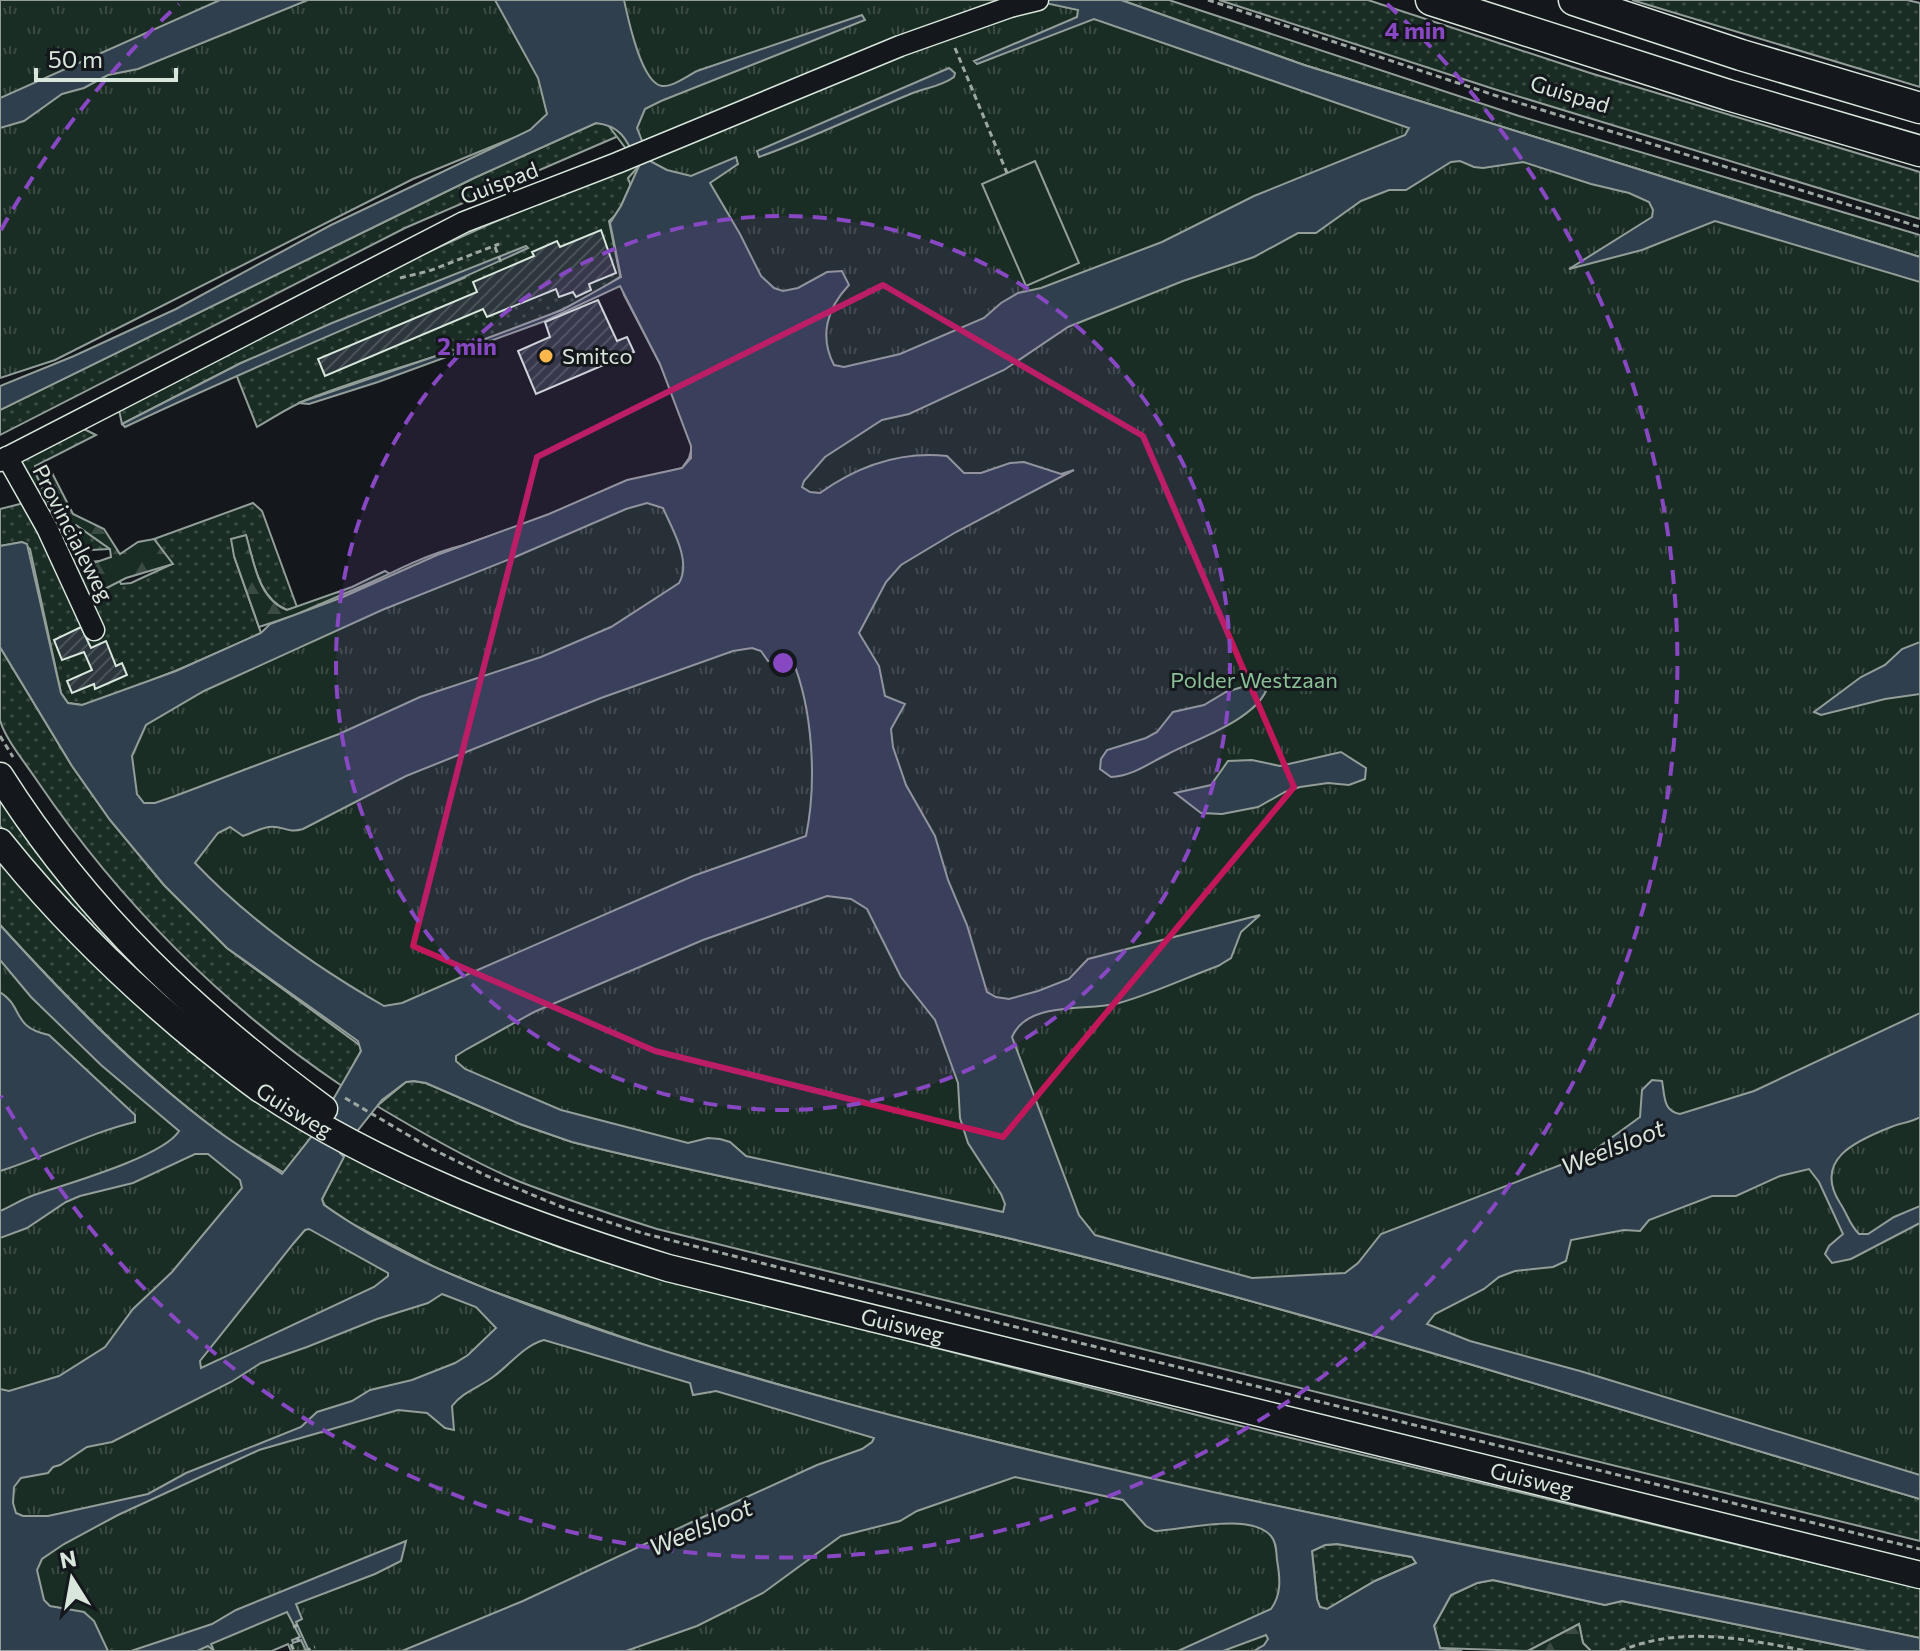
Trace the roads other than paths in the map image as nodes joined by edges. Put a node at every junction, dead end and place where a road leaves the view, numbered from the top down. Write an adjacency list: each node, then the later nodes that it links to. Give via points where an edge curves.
1 (1038, 0): 6 (street, Guispad, via 900,46 464,222)
2 (1431, 0): 5 (highway)
3 (1574, 0): 4 (highway)
4 (1920, 108)
5 (1920, 151)
6 (4, 459): 7 (street, Provincialeweg, via 47,528)
7 (94, 630)
8 (8, 769): 10 (main road, Guisweg, via 80,887 145,959 221,1030)
9 (0, 842): 10 (main road, Guisweg, via 71,923 147,997 258,1087)
10 (326, 1109): 11 (main road, Guisweg, via 366,1133 406,1170 599,1247 668,1268)
11 (1920, 1575)

